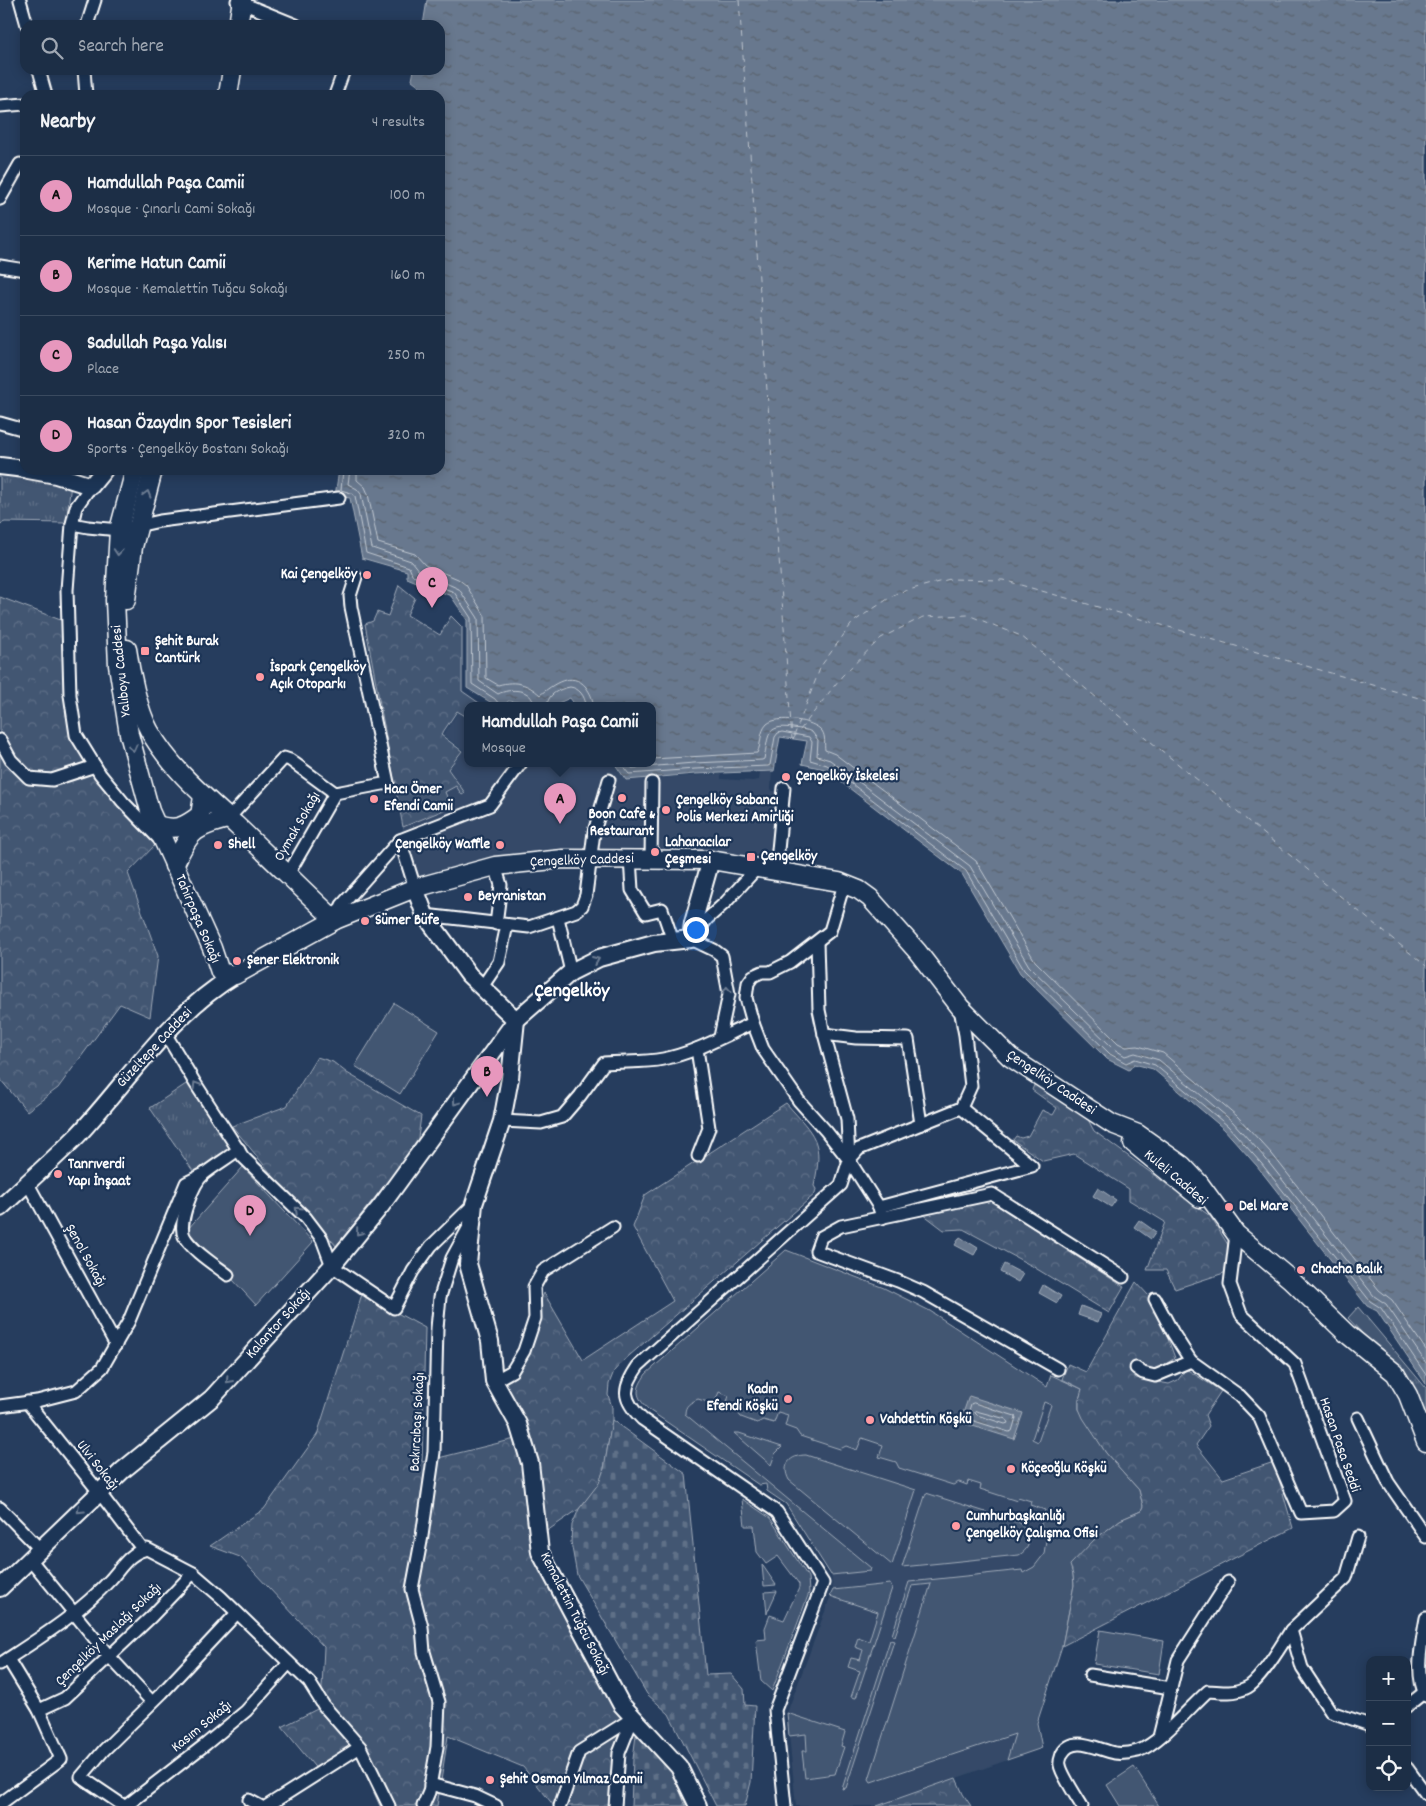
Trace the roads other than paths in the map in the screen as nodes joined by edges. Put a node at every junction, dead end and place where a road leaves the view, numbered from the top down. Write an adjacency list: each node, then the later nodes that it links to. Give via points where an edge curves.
1 (20, 0): 4 (street)
2 (95, 0): 5 (street)
3 (240, 1): 6 (main road); 7 (street)
4 (26, 20)
5 (89, 20)
6 (238, 20)
7 (284, 20)
8 (40, 75): 12 (street)
9 (84, 75): 13 (street)
10 (231, 75): 14 (main road)
11 (342, 75): 15 (street)
12 (45, 90)
13 (86, 90)
14 (229, 90)
15 (337, 90)
16 (20, 104): 17 (street)
17 (0, 106)
18 (20, 164): 19 (street)
19 (0, 199)
20 (0, 266): 21 (street)
21 (20, 269)
22 (0, 423): 23 (street)
23 (20, 429)
24 (0, 466): 25 (street)
25 (20, 469)
26 (59, 475): 30 (street)
27 (100, 475): 30 (street)
28 (135, 475): 34 (main road, Yalıboyu Caddesi)
29 (152, 475): 33 (main road, Yalıboyu Caddesi, one-way to 29)
30 (91, 486): 32 (street, via 76,507)
31 (340, 498): 33 (street, via 160,520)
32 (72, 524): 34 (street); 37 (street, via 67,590 70,695 76,735)
33 (138, 526): 34 (street); 43 (main road, Yalıboyu Caddesi, via 126,593 124,629 128,657 148,728 162,752)
34 (119, 530): 45 (main road, Yalıboyu Caddesi, one-way to 45, via 115,600 118,664 131,741)
35 (356, 577): 42 (street, via 350,596 351,607 388,783)
36 (0, 740): 37 (street, via 10,760 29,778 52,780)
37 (95, 766): 47 (street, via 123,802)
38 (518, 767): 46 (street, via 490,805)
39 (609, 780): 49 (street)
40 (652, 784): 50 (street)
41 (784, 788): 55 (street)
42 (335, 793): 44 (street, via 284,758); 56 (street, Oymak Sokağı)
43 (203, 798): 44 (main road); 45 (main road, via 200,815 184,827)
44 (228, 819): 52 (main road, via 199,828 185,842); 56 (main road)
45 (156, 825): 47 (main road, Yalıboyu Caddesi)
46 (400, 840): 58 (street); 61 (street, via 342,905)
47 (166, 846): 52 (main road, Yalıboyu Caddesi)
48 (630, 858): 49 (main road, Çengelköy Caddesi); 50 (main road, Çengelköy Caddesi); 64 (street, via 632,890 646,913 662,909)
49 (590, 859): 53 (main road, Çengelköy Caddesi); 60 (street, via 582,906)
50 (651, 860): 51 (main road, Çengelköy Caddesi)
51 (711, 860): 54 (main road, Çengelköy Caddesi); 63 (street)
52 (174, 866): 67 (main road, Tahirpaşa Sokağı)
53 (495, 866): 58 (main road, Çengelköy Caddesi); 62 (street, via 501,886)
54 (758, 867): 55 (main road, Çengelköy Caddesi); 63 (street)
55 (776, 871): 57 (main road, Çengelköy Caddesi)
56 (287, 876): 61 (main road)
57 (844, 884): 65 (street, via 830,931); 69 (main road, Çengelköy Caddesi, via 870,898)
58 (415, 888): 59 (street); 61 (main road, Çengelköy Caddesi)
59 (425, 915): 62 (street); 68 (street, via 469,975)
60 (558, 918): 62 (street, via 529,927); 66 (street)
61 (336, 920): 67 (main road, Güzeltepe Caddesi)
62 (501, 924): 68 (street, via 499,962)
63 (690, 939): 64 (street, Kalantor Sokağı); 74 (street, one-way to 63, via 729,994 722,956)
64 (673, 941): 66 (street, Kalantor Sokağı, one-way to 64, via 599,958)
65 (816, 942): 71 (street, via 790,962 753,976 748,983 746,998); 73 (street)
66 (572, 972): 70 (street, Kalantor Sokağı)
67 (223, 978): 72 (street, Güzeltepe Caddesi)
68 (482, 986): 70 (street)
69 (960, 1007): 76 (street, via 971,1086); 77 (main road, Çengelköy Caddesi, via 1010,1056)
70 (516, 1020): 78 (street, Kemalettin Tuğcu Sokağı); 91 (street, Kalantor Sokağı, one-way to 91, via 381,1206)
71 (753, 1023): 74 (street); 82 (street, via 763,1049 799,1101)
72 (165, 1033): 80 (street, one-way to 72); 84 (street, Güzeltepe Caddesi, via 78,1135)
73 (824, 1034): 79 (street, via 908,1039); 82 (street, via 847,1119)
74 (720, 1037): 75 (street)
75 (697, 1049): 78 (street, via 662,1059 604,1063 562,1117 541,1123); 81 (street, via 709,1128)
76 (961, 1108): 79 (street); 87 (street, via 1032,1166)
77 (1102, 1117): 90 (main road, Kuleli Caddesi, via 1193,1192)
78 (502, 1121): 85 (street, Kemalettin Tuğcu Sokağı)
79 (921, 1124): 82 (street, via 859,1149)
80 (239, 1149): 83 (street); 91 (street, one-way to 80, via 322,1239 306,1218 243,1157)
81 (698, 1156)
82 (849, 1160): 87 (street); 144 (street, via 841,1185 638,1366 628,1380 626,1395 631,1408 642,1419 777,1512 823,1583 775,1710)
83 (202, 1175): 92 (street, via 187,1206 184,1235 193,1247); 95 (street, via 186,1184)
84 (27, 1182): 86 (street, Güzeltepe Caddesi); 95 (street, Şenol Sokağı)
85 (474, 1204): 88 (street, Kemalettin Tuğcu Sokağı); 91 (street, via 431,1246 413,1271 394,1308)
86 (0, 1208)
87 (881, 1212): 93 (street, via 992,1194); 98 (street, via 840,1226 821,1237 816,1251 923,1292)
88 (471, 1224): 99 (street, Kemalettin Tuğcu Sokağı, via 468,1264 490,1341); 131 (street, Bakırcıbaşı Sokağı, via 452,1258 440,1296 436,1328 434,1452 412,1589 422,1627 424,1652 439,1702 437,1747)
89 (613, 1227): 99 (street, via 543,1271 534,1288 534,1318 524,1351 512,1371)
90 (1233, 1230): 96 (street, Hasan Pasa Seddi, via 1230,1284 1241,1314 1295,1364 1345,1501 1334,1511 1301,1514 1259,1416 1240,1396); 103 (main road, Kuleli Caddesi, via 1347,1334 1395,1373 1408,1395)
91 (332, 1266): 104 (street, Kalantor Sokağı, one-way to 104, via 212,1398)
92 (228, 1275)
93 (1123, 1277)
94 (1155, 1299): 96 (street, Hasan Pasa Seddi)
95 (116, 1345): 100 (street, via 102,1368 76,1392)
96 (1191, 1361): 97 (street, via 1156,1376)
97 (1136, 1368)
98 (1058, 1369)
99 (494, 1382): 126 (street, Kemalettin Tuğcu Sokağı, via 518,1424 530,1463 540,1552 621,1704)
100 (27, 1402): 101 (street); 104 (street, Ulvi Sokağı)
101 (0, 1406)
102 (1358, 1418): 107 (street, via 1388,1482)
103 (1426, 1442)
104 (99, 1492): 108 (street, Ulvi Sokağı); 109 (street, Kalantor Sokağı, one-way to 109)
105 (0, 1508): 109 (street)
106 (1358, 1537): 116 (street, via 1346,1578)
107 (1426, 1537)
108 (142, 1550): 110 (street, via 147,1549); 113 (street, via 131,1556)
109 (35, 1554): 112 (street, Kalantor Sokağı); 113 (street)
110 (193, 1573): 114 (street); 117 (street, Çengelköy Maslağı Sokağı)
111 (1228, 1582): 121 (street, via 1178,1660)
112 (0, 1588)
113 (74, 1613): 117 (street); 118 (street)
114 (237, 1613): 119 (street); 123 (street)
115 (1426, 1618): 122 (street, via 1420,1648 1421,1687)
116 (1292, 1630): 127 (street, via 1302,1668 1331,1712); 128 (street, via 1266,1669 1247,1688 1228,1693 1208,1690)
117 (109, 1656): 123 (street); 125 (street, Çengelköy Maslağı Sokağı, via 65,1698)
118 (4, 1662): 125 (street)
119 (289, 1663): 129 (street, via 309,1682 324,1706); 135 (street, Kasım Sokağı, via 246,1711)
120 (1090, 1675): 121 (street)
121 (1171, 1688): 128 (street)
122 (1425, 1694): 124 (street)
123 (152, 1702): 135 (street, via 80,1777)
124 (1411, 1703)
125 (39, 1710): 134 (street, via 61,1759)
126 (633, 1718): 141 (street, via 579,1752); 142 (street, via 619,1753); 143 (street, Kemalettin Tuğcu Sokağı, via 679,1767)
127 (1366, 1724)
128 (1159, 1736): 145 (street, via 1138,1751 1127,1753 1114,1753 1083,1744 1066,1748 1060,1766)
129 (360, 1747): 137 (street); 138 (street)
130 (1411, 1773): 132 (street)
131 (430, 1784): 139 (street, Bakırcıbaşı Sokağı); 140 (street, via 475,1796)
132 (1426, 1794)
133 (249, 1800): 136 (street)
134 (0, 1804)
135 (125, 1806)
136 (260, 1806)
137 (267, 1806)
138 (389, 1806)
139 (423, 1806)
140 (496, 1806)
141 (560, 1806)
142 (615, 1806)
143 (698, 1806)
144 (785, 1806)
145 (1082, 1806)

